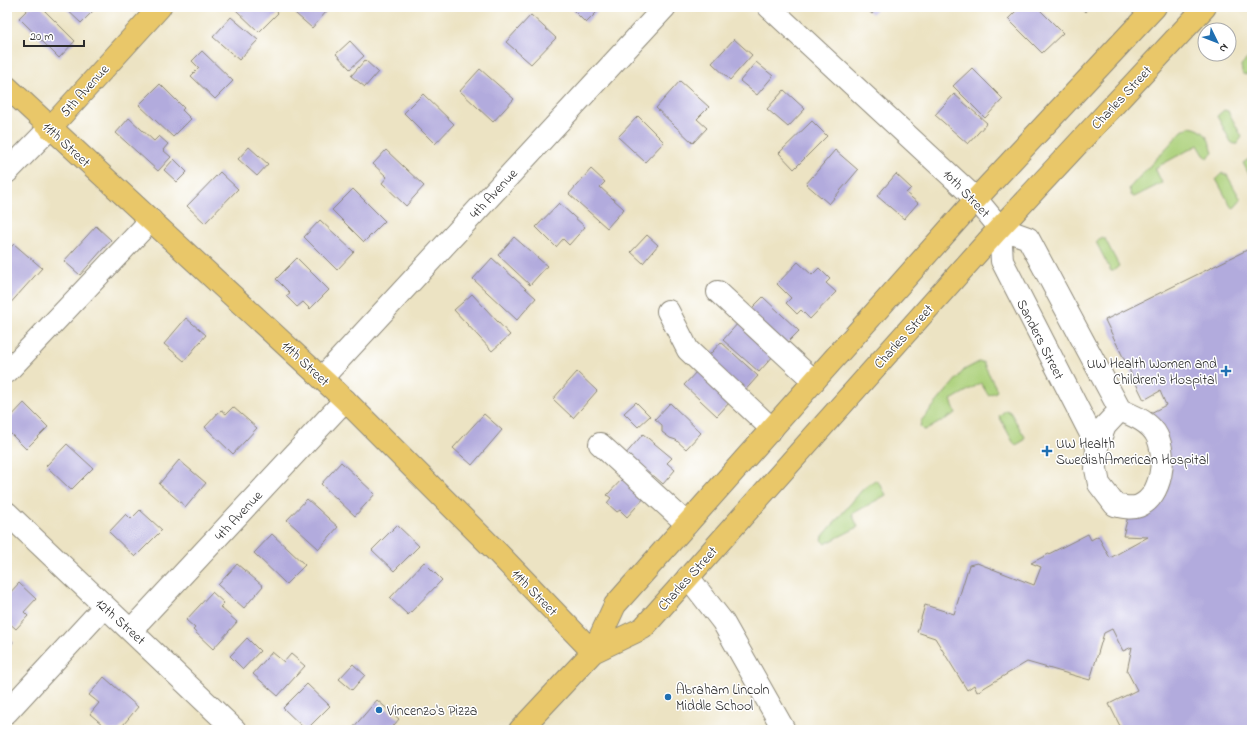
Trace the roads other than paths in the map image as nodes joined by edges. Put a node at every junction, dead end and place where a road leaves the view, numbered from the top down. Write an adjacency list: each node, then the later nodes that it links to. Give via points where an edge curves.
1 (160, 7): 7 (main road, 5th Avenue)
2 (665, 7): 15 (street, 4th Avenue)
3 (769, 7): 9 (street, 10th Street)
4 (1155, 7): 9 (main road, Charles Street)
5 (1205, 7): 11 (main road, Charles Street)
6 (7, 87): 7 (main road, 11th Street)
7 (50, 128): 8 (street, 5th Avenue); 10 (main road, 11th Street)
8 (7, 172)
9 (976, 199): 11 (street, 10th Street); 16 (main road, Charles Street)
10 (151, 220): 14 (street); 15 (main road, 11th Street)
11 (1000, 228): 18 (street, 10th Street, via 1028,238); 21 (street, Sanders Street, via 1002,261); 24 (main road, Charles Street)
12 (718, 292): 16 (street)
13 (668, 311): 19 (street, via 688,350)
14 (7, 372)
15 (322, 378): 17 (main road, 11th Street)
16 (814, 382): 19 (main road, Charles Street)
17 (345, 400): 26 (street, 4th Avenue); 27 (main road, 11th Street)
18 (1120, 410): 21 (street, via 1105,426); 21 (street, via 1143,420 1157,436 1162,454 1159,481 1151,496 1140,505 1130,508 1115,506 1099,484 1096,469)
19 (772, 429): 23 (main road, Charles Street)
20 (600, 444): 23 (street)
21 (1097, 446)
22 (7, 513): 25 (street, 12th Street)
23 (687, 524): 27 (main road, Charles Street, via 615,605)
24 (688, 577): 27 (main road, Charles Street, via 643,628); 31 (street, via 723,622)
25 (104, 607): 26 (street, 12th Street); 28 (street)
26 (131, 630): 29 (street, 12th Street)
27 (593, 652): 30 (main road, Charles Street)
28 (7, 712)
29 (235, 730)
30 (520, 730)
31 (784, 730)

